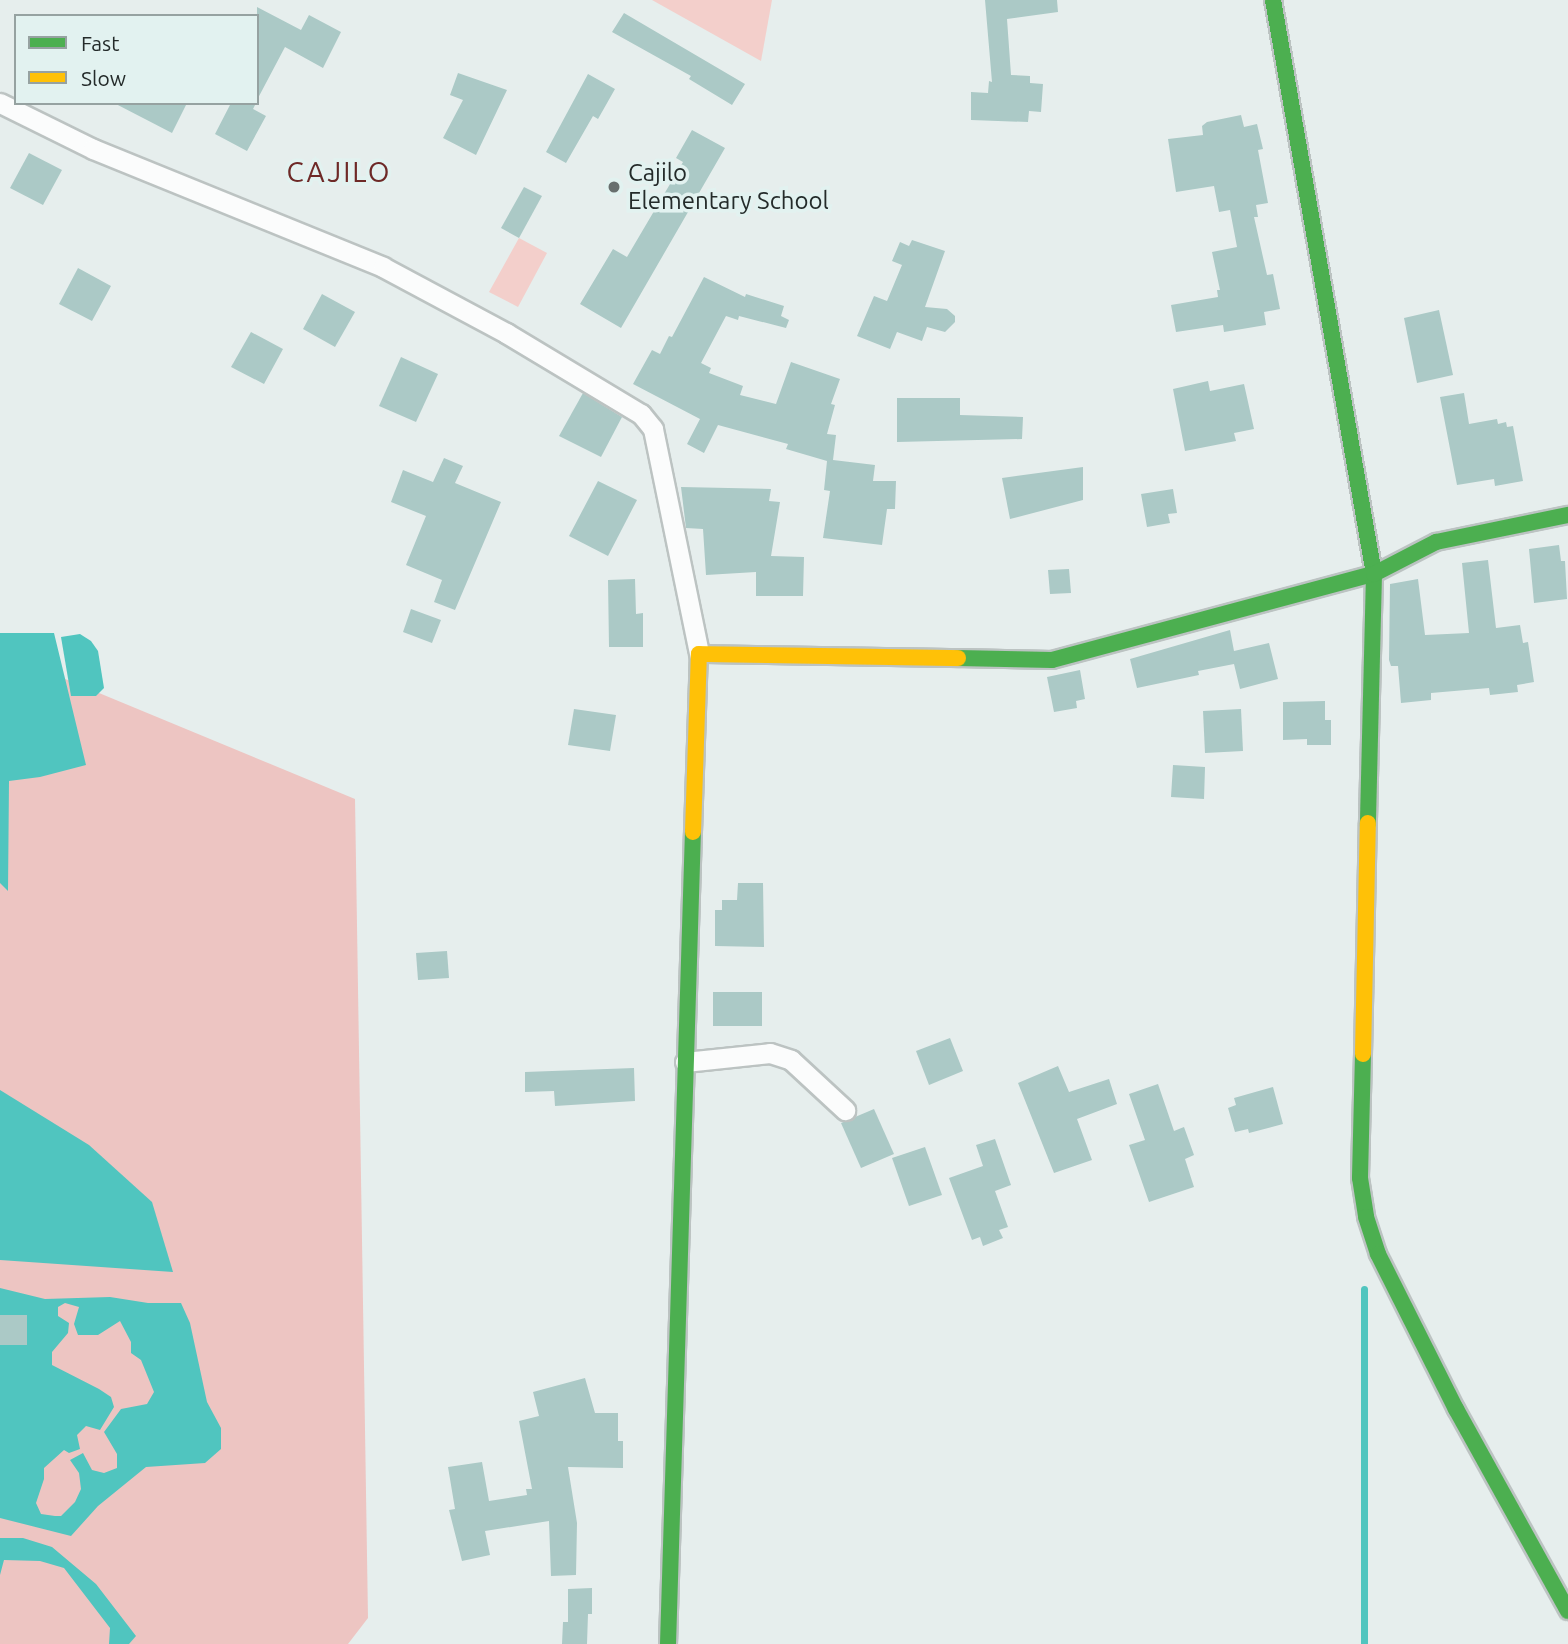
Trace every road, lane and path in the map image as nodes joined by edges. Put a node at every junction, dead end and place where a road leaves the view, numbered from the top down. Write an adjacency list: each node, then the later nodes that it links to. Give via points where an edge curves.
1 (1273, 0): 4 (street)
2 (0, 103): 5 (street, via 93,149 383,267 506,333 641,414 653,429)
3 (1568, 515): 4 (street, via 1436,542)
4 (1374, 574): 5 (street, via 1052,660); 8 (street, via 1360,1178 1366,1217 1378,1254 1450,1397)
5 (699, 654): 6 (street)
6 (685, 1062): 7 (street, via 770,1053 791,1059); 9 (street)
7 (845, 1110)
8 (1568, 1611)
9 (668, 1644)

